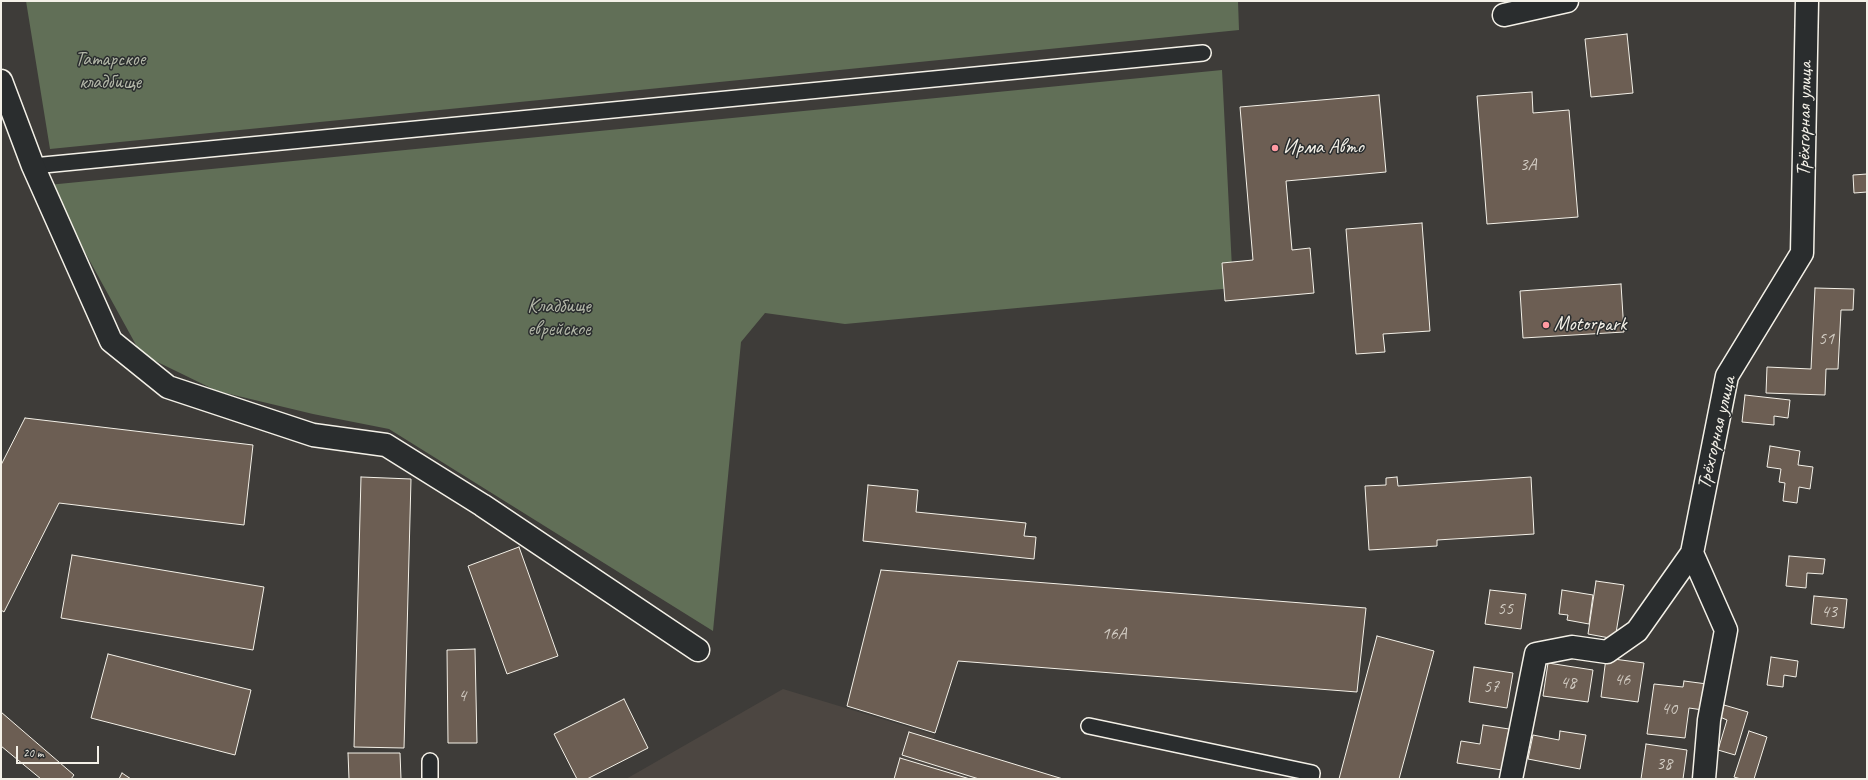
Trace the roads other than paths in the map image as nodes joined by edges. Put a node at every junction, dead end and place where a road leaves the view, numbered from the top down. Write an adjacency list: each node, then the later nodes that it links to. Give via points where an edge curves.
1 (1566, 1): 3 (street)
2 (1807, 1): 7 (street, Трёхгорная улица, via 1802,253 1727,376)
3 (1504, 15)
4 (1203, 53): 6 (lane)
5 (1, 81): 6 (street)
6 (33, 166): 8 (street, via 111,341 168,387 313,434 386,445)
7 (1692, 553): 13 (street, via 1637,631 1607,652 1572,647 1536,654); 14 (street, via 1726,630 1709,720)
8 (698, 650)
9 (1089, 726): 12 (lane, via 1312,773)
10 (430, 761): 11 (lane)
11 (430, 779)
12 (1311, 779)
13 (1511, 779)
14 (1704, 779)

